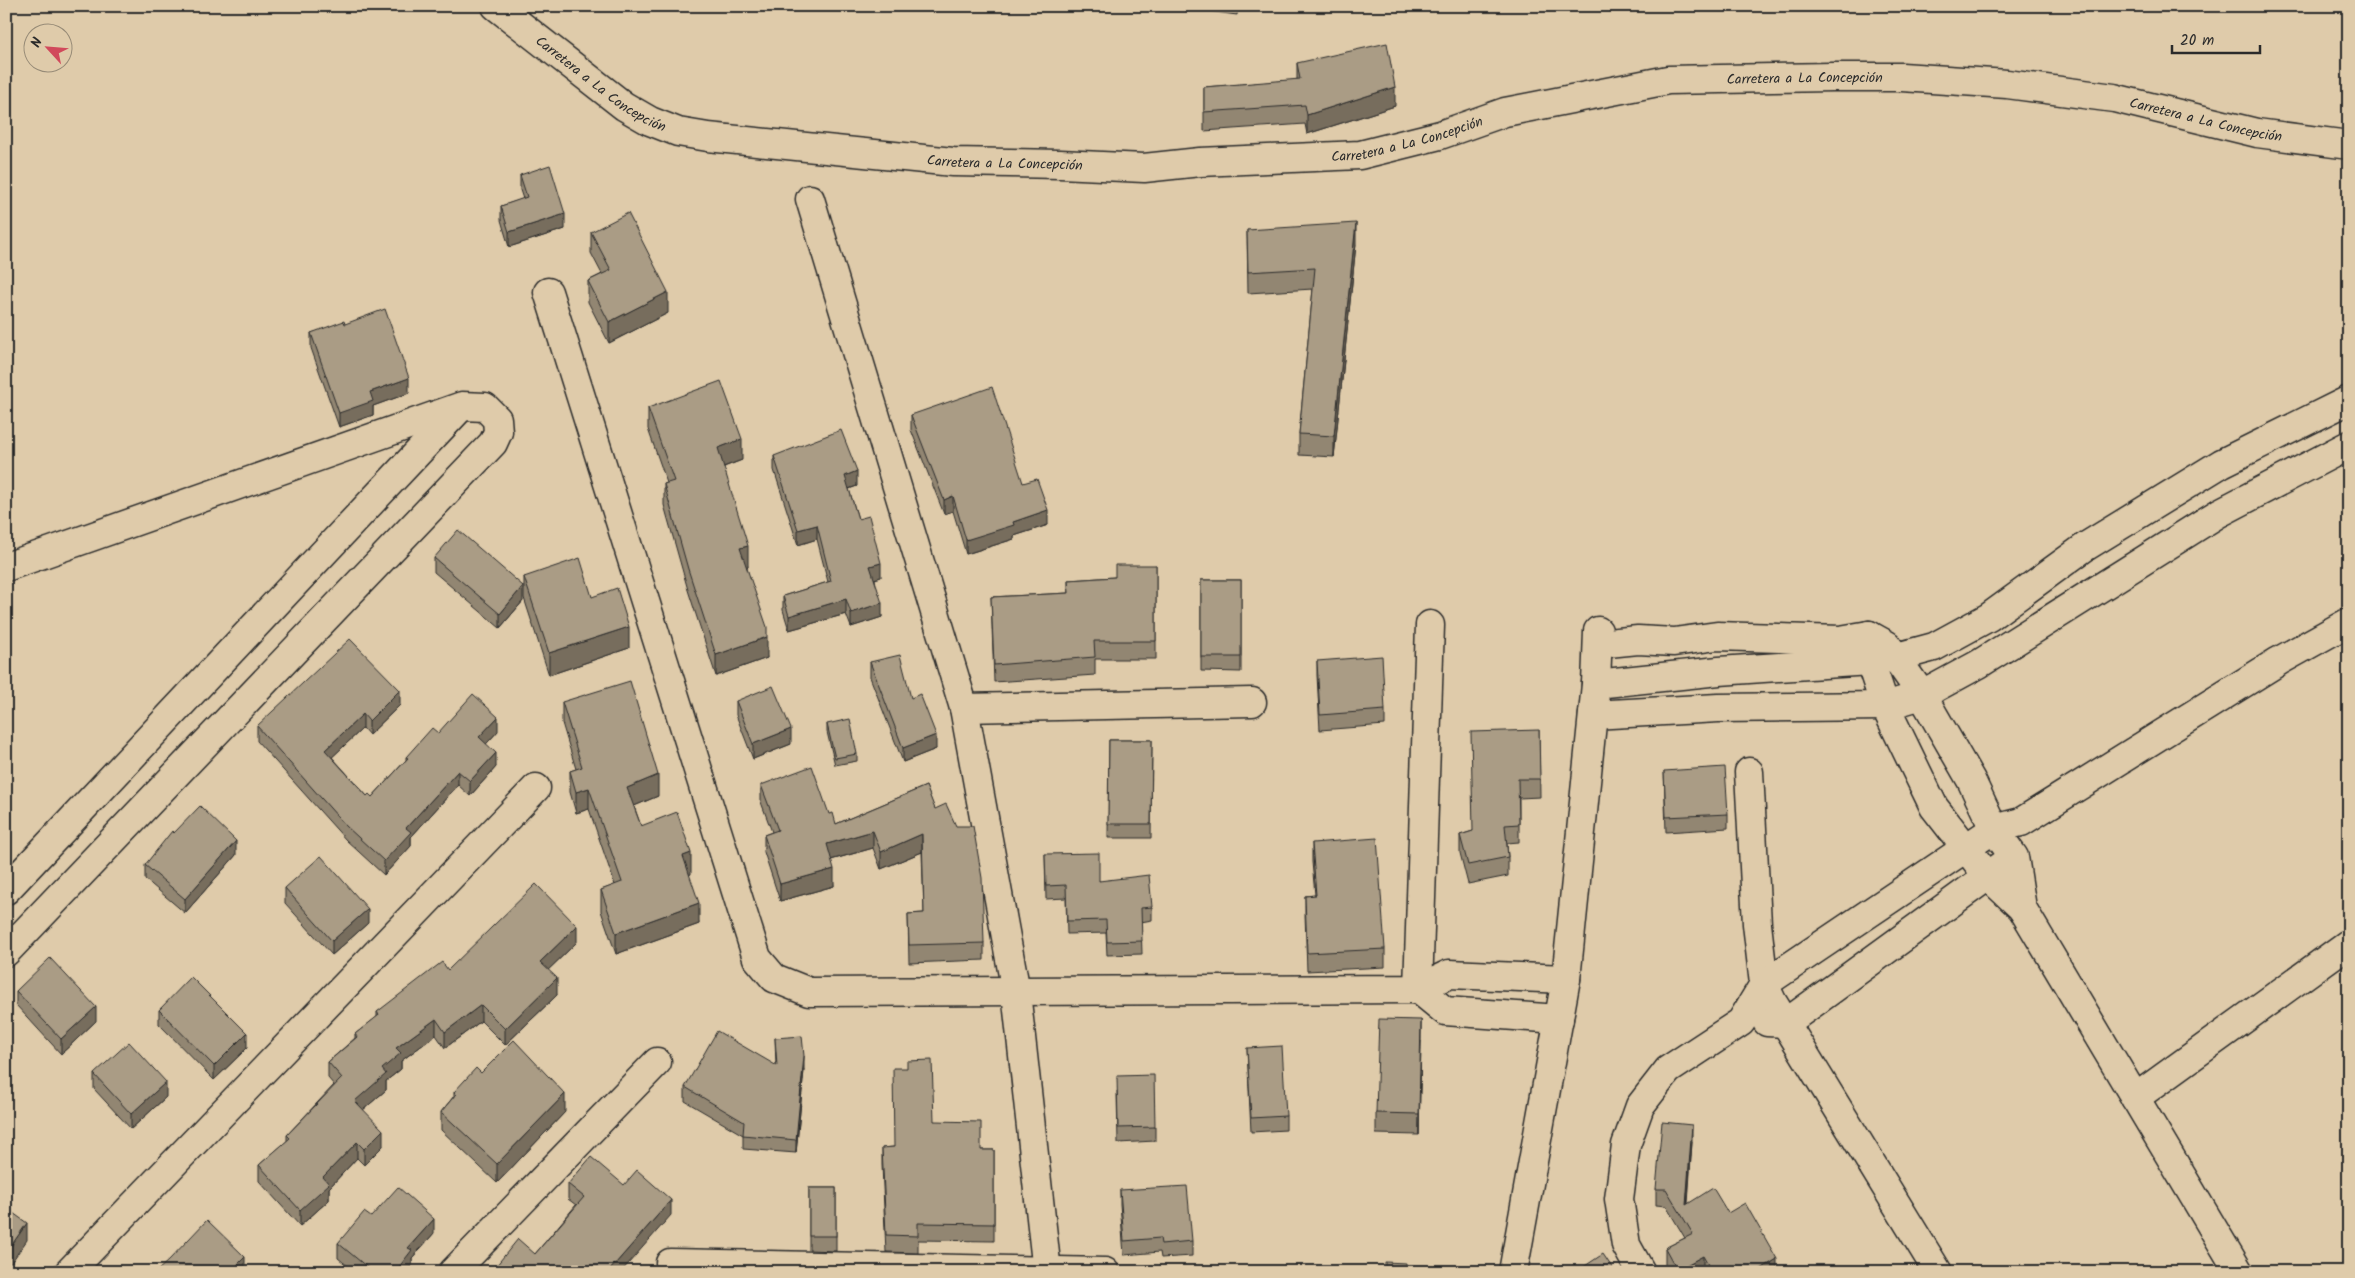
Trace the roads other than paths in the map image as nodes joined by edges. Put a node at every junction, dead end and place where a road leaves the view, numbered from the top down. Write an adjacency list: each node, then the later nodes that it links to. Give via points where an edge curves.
1 (496, 6): 2 (street, Carretera a La Concepción, via 624,106 678,132 953,162 1144,168 1200,162 1360,155 1440,135 1504,112 1668,80 1832,76 2007,84 2104,97 2257,133)
2 (2349, 145)
3 (810, 199): 18 (street)
4 (548, 292): 35 (street, via 757,958 774,978 809,992)
5 (2349, 400): 12 (street, via 2222,463 2085,546 1989,617 1934,646)
6 (462, 406): 8 (street); 28 (street); 31 (street, via 485,407 497,419 498,432 493,443)
7 (2349, 445): 15 (street, via 2218,513 1979,664)
8 (6, 567)
9 (2349, 622): 23 (street, via 2279,661)
10 (1430, 624): 34 (street)
11 (1717, 636): 12 (street, via 1840,640); 13 (street); 14 (street, via 1674,642 1598,637)
12 (1879, 651): 13 (street); 15 (street); 17 (street)
13 (1719, 670): 14 (street); 19 (street)
14 (1596, 684): 20 (street)
15 (1922, 695): 17 (street); 24 (street)
16 (1252, 702): 18 (street)
17 (1885, 706): 19 (street); 25 (street, via 1934,808)
18 (964, 708): 35 (street)
19 (1718, 708): 20 (street)
20 (1593, 715): 32 (street)
21 (1749, 772): 33 (street, via 1757,924)
22 (536, 788): 43 (street)
23 (2021, 822): 24 (street); 26 (street)
24 (1994, 829): 25 (street); 26 (street)
25 (1966, 848): 27 (street); 33 (street)
26 (2014, 857): 27 (street); 29 (street)
27 (1987, 875): 29 (street); 38 (street)
28 (6, 890)
29 (2022, 908): 40 (street)
30 (2349, 943): 40 (street)
31 (6, 952)
32 (1566, 979): 34 (street, via 1449,974); 36 (street)
33 (1764, 984): 37 (street); 38 (street)
34 (1418, 990): 35 (street); 36 (street, via 1445,1011)
35 (1016, 992): 42 (street)
36 (1559, 1019): 46 (street)
37 (1741, 1022): 38 (street); 47 (street, via 1668,1070 1640,1106 1626,1144 1619,1199 1626,1245)
38 (1786, 1023): 48 (street)
39 (657, 1062): 44 (street)
40 (2135, 1098): 49 (street)
41 (670, 1263): 42 (street)
42 (1047, 1271): 45 (street)
43 (69, 1272)
44 (452, 1272)
45 (1105, 1272)
46 (1513, 1272)
47 (1641, 1272)
48 (1938, 1272)
49 (2239, 1272)

